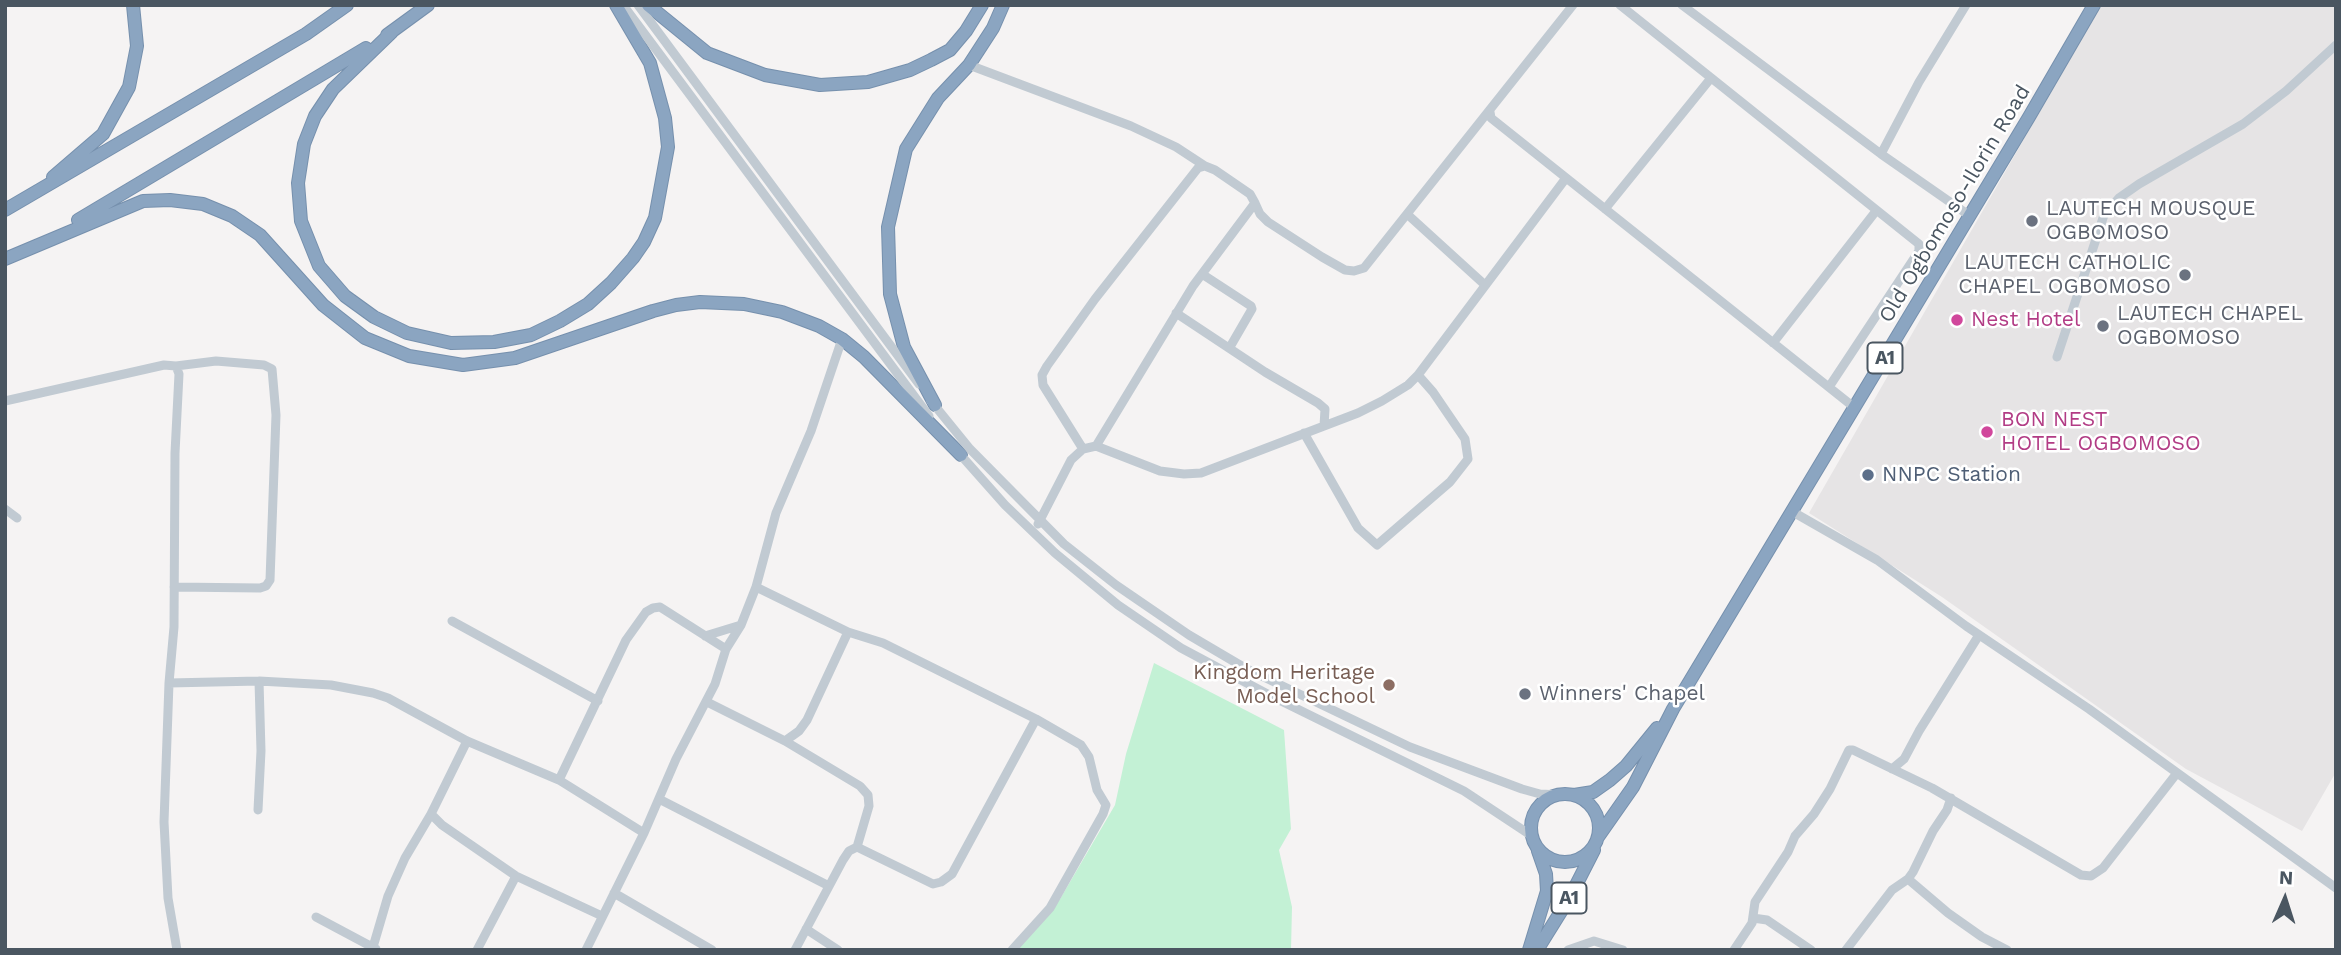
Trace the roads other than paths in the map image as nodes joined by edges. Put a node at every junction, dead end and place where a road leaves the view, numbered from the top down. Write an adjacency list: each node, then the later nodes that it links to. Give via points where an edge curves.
1 (133, 5): 23 (highway, via 137,46 129,88 103,134)
2 (347, 5): 23 (highway, via 306,34)
3 (428, 5): 15 (highway)
4 (616, 5): 15 (highway, via 650,63 666,118 668,147 655,218 633,258 588,304 531,334 494,342 451,343 407,333 374,317 345,296 319,266 301,221 298,183 304,145 315,116 333,89)
5 (623, 5): 49 (street)
6 (638, 5): 43 (street)
7 (648, 5): 8 (highway, via 707,53 765,75 820,85 868,82 932,60 950,50)
8 (982, 5)
9 (1003, 5): 17 (highway)
10 (1573, 5): 19 (street)
11 (1620, 5): 18 (street)
12 (1682, 5): 20 (street)
13 (1966, 5): 20 (street)
14 (2094, 5): 29 (highway, Old Ogbomoso-Ilorin Road / A1)
15 (392, 32): 30 (highway)
16 (2336, 45): 38 (street, via 2243,124 2119,198 2104,215)
17 (969, 65): 21 (street, via 1131,126); 43 (highway, via 937,98 906,149 888,228 890,294 904,347)
18 (1711, 78): 25 (street); 27 (street)
19 (1490, 112): 22 (street, via 1491,118); 28 (street)
20 (1881, 154): 29 (street)
21 (1205, 166): 24 (street, via 1250,194); 48 (street, via 1198,168 1095,299 1042,375 1043,385)
22 (1566, 178): 25 (street); 33 (street)
23 (21, 203): 26 (highway)
24 (1255, 203): 28 (street, via 1268,222 1322,257 1354,271 1364,268); 32 (street)
25 (1605, 209): 36 (street)
26 (5, 210)
27 (1876, 211): 36 (street); 41 (street, via 1915,240 1919,251)
28 (1407, 214): 33 (street)
29 (1970, 216): 44 (highway, Old Ogbomoso-Ilorin Road / A1)
30 (39, 243): 31 (highway); 35 (highway, via 143,201 203,204 260,235 323,305 365,338 409,356 463,365 515,358 653,311 700,302 782,312)
31 (5, 259)
32 (1202, 274): 34 (street); 37 (street, via 1251,306)
33 (1485, 285): 40 (street)
34 (1176, 313): 37 (street); 47 (street)
35 (842, 340): 49 (highway); 56 (street, via 776,513)
36 (1773, 343): 41 (street)
37 (1230, 347): 45 (street, via 1325,409)
38 (2057, 358)
39 (176, 366): 42 (street); 55 (street); 55 (street, via 216,361 264,365 272,369 276,415 270,580 260,588)
40 (1418, 375): 45 (street, via 1382,401); 46 (street, via 1465,439 1468,459 1450,482 1377,545 1358,528)
41 (1829, 387): 44 (street)
42 (5, 401)
43 (935, 405): 53 (street, via 970,449)
44 (1855, 408): 51 (highway, Old Ogbomoso-Ilorin Road / A1)
45 (1324, 426): 46 (street)
46 (1304, 433): 47 (street, via 1201,473 1160,471)
47 (1096, 446): 48 (street)
48 (1083, 449): 53 (street, via 1071,460)
49 (961, 455): 54 (street)
50 (5, 509): 52 (street)
51 (1793, 512): 61 (street, via 1877,560); 71 (highway, Old Ogbomoso-Ilorin Road / A1)
52 (16, 517)
53 (1040, 520): 54 (street); 60 (street, via 1116,585)
54 (1034, 533): 63 (street, via 1118,605)
55 (174, 587): 66 (street)
56 (756, 587): 58 (street); 59 (street)
57 (452, 621): 69 (street)
58 (741, 625): 62 (street); 64 (street)
59 (848, 632): 72 (street, via 883,643); 74 (street, via 807,720)
60 (1189, 635): 63 (street); 67 (street)
61 (1979, 635): 75 (street, via 1904,759); 76 (street)
62 (705, 636): 64 (street); 69 (street, via 660,607 653,608 626,640)
63 (1181, 648): 68 (street)
64 (726, 649): 70 (street)
65 (260, 681): 66 (street); 73 (street, via 331,685 373,693); 81 (street)
66 (169, 683): 97 (street, via 164,821 168,898)
67 (1281, 683): 68 (street); 78 (street, via 1410,747 1478,774 1540,794)
68 (1273, 697): 85 (street, via 1464,791)
69 (598, 701): 77 (street)
70 (707, 702): 74 (street); 80 (street)
71 (1673, 709): 78 (highway, A1, via 1610,780 1593,792); 84 (highway, A1, via 1633,787)
72 (1036, 719): 86 (street, via 952,874 941,882 933,884); 103 (street, via 1081,745 1106,805 1050,908)
73 (467, 741): 77 (street); 82 (street)
74 (785, 741): 86 (street, via 868,795)
75 (1892, 769): 79 (street); 94 (street, via 1849,750 1830,789 1755,902)
76 (2177, 773): 79 (street, via 2103,868 2091,876 2081,875); 90 (street)
77 (559, 780): 83 (street)
78 (1566, 795): 84 (highway, via 1579,797 1594,810); 85 (highway, via 1550,798 1534,814)
79 (1951, 798): 88 (street)
80 (659, 799): 83 (street); 89 (street)
81 (258, 810)
82 (431, 814): 87 (street); 96 (street, via 388,897)
83 (644, 833): 91 (street)
84 (1597, 840): 85 (highway, via 1589,853 1568,862 1545,856); 105 (highway, A1, via 1583,874)
85 (1534, 841): 104 (highway, A1, via 1547,891)
86 (857, 847): 89 (street, via 849,851)
87 (516, 876): 92 (street); 98 (street)
88 (1908, 879): 110 (street, via 1892,890); 111 (street, via 1948,913)
89 (829, 886): 95 (street)
90 (2336, 888)
91 (614, 893): 92 (street); 100 (street)
92 (602, 916): 99 (street)
93 (316, 917): 96 (street)
94 (1753, 918): 108 (street); 109 (street, via 1768,920)
95 (806, 929): 101 (street); 102 (street)
96 (375, 948)
97 (177, 950)
98 (477, 950)
99 (586, 950)
100 (712, 950)
101 (795, 950)
102 (838, 950)
103 (1012, 950)
104 (1529, 950)
105 (1537, 950)
106 (1568, 950): 107 (street, via 1594,941)
107 (1622, 950)
108 (1734, 950)
109 (1811, 950)
110 (1846, 950)
111 (2007, 950)

